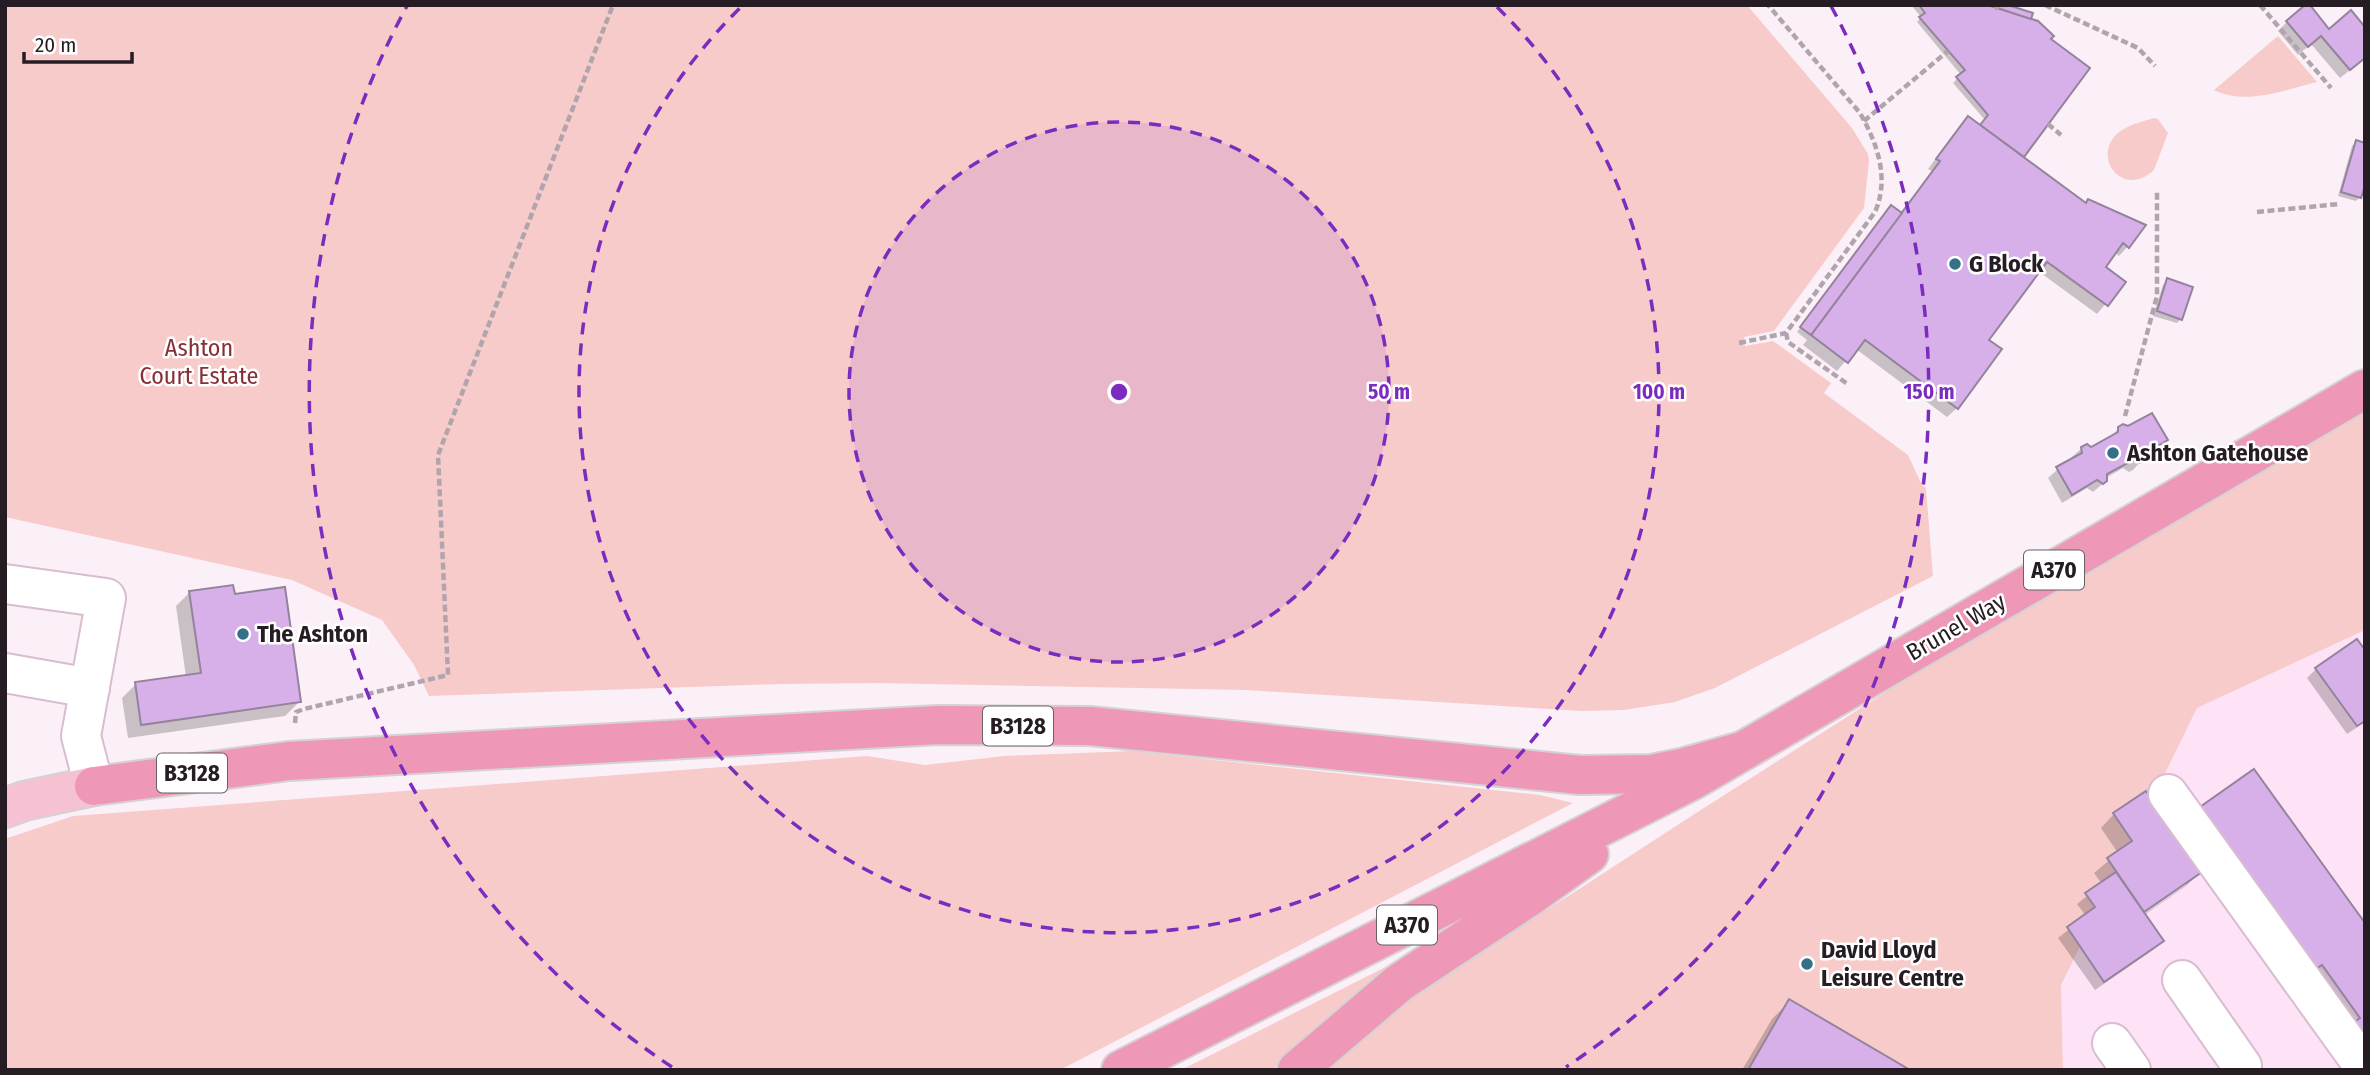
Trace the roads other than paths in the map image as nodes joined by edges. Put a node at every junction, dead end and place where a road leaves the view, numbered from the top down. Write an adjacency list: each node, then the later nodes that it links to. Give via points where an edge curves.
1 (2365, 389): 5 (highway, Brunel Way / A370)
2 (5, 584): 4 (lane, via 106,598)
3 (5, 673): 4 (lane)
4 (90, 688): 7 (lane, via 80,736)
5 (1742, 751): 6 (highway, Brunel Way / A370); 7 (highway, B3128, via 1651,774 1580,775 1090,726 938,725 289,761)
6 (1693, 780): 12 (highway, A370); 13 (highway, via 1530,897 1399,983)
7 (94, 786): 9 (main road, B3128)
8 (2168, 794): 11 (lane)
9 (5, 808)
10 (2182, 980): 14 (lane)
11 (2365, 1068)
12 (1121, 1070)
13 (1297, 1070)
14 (2242, 1070)

